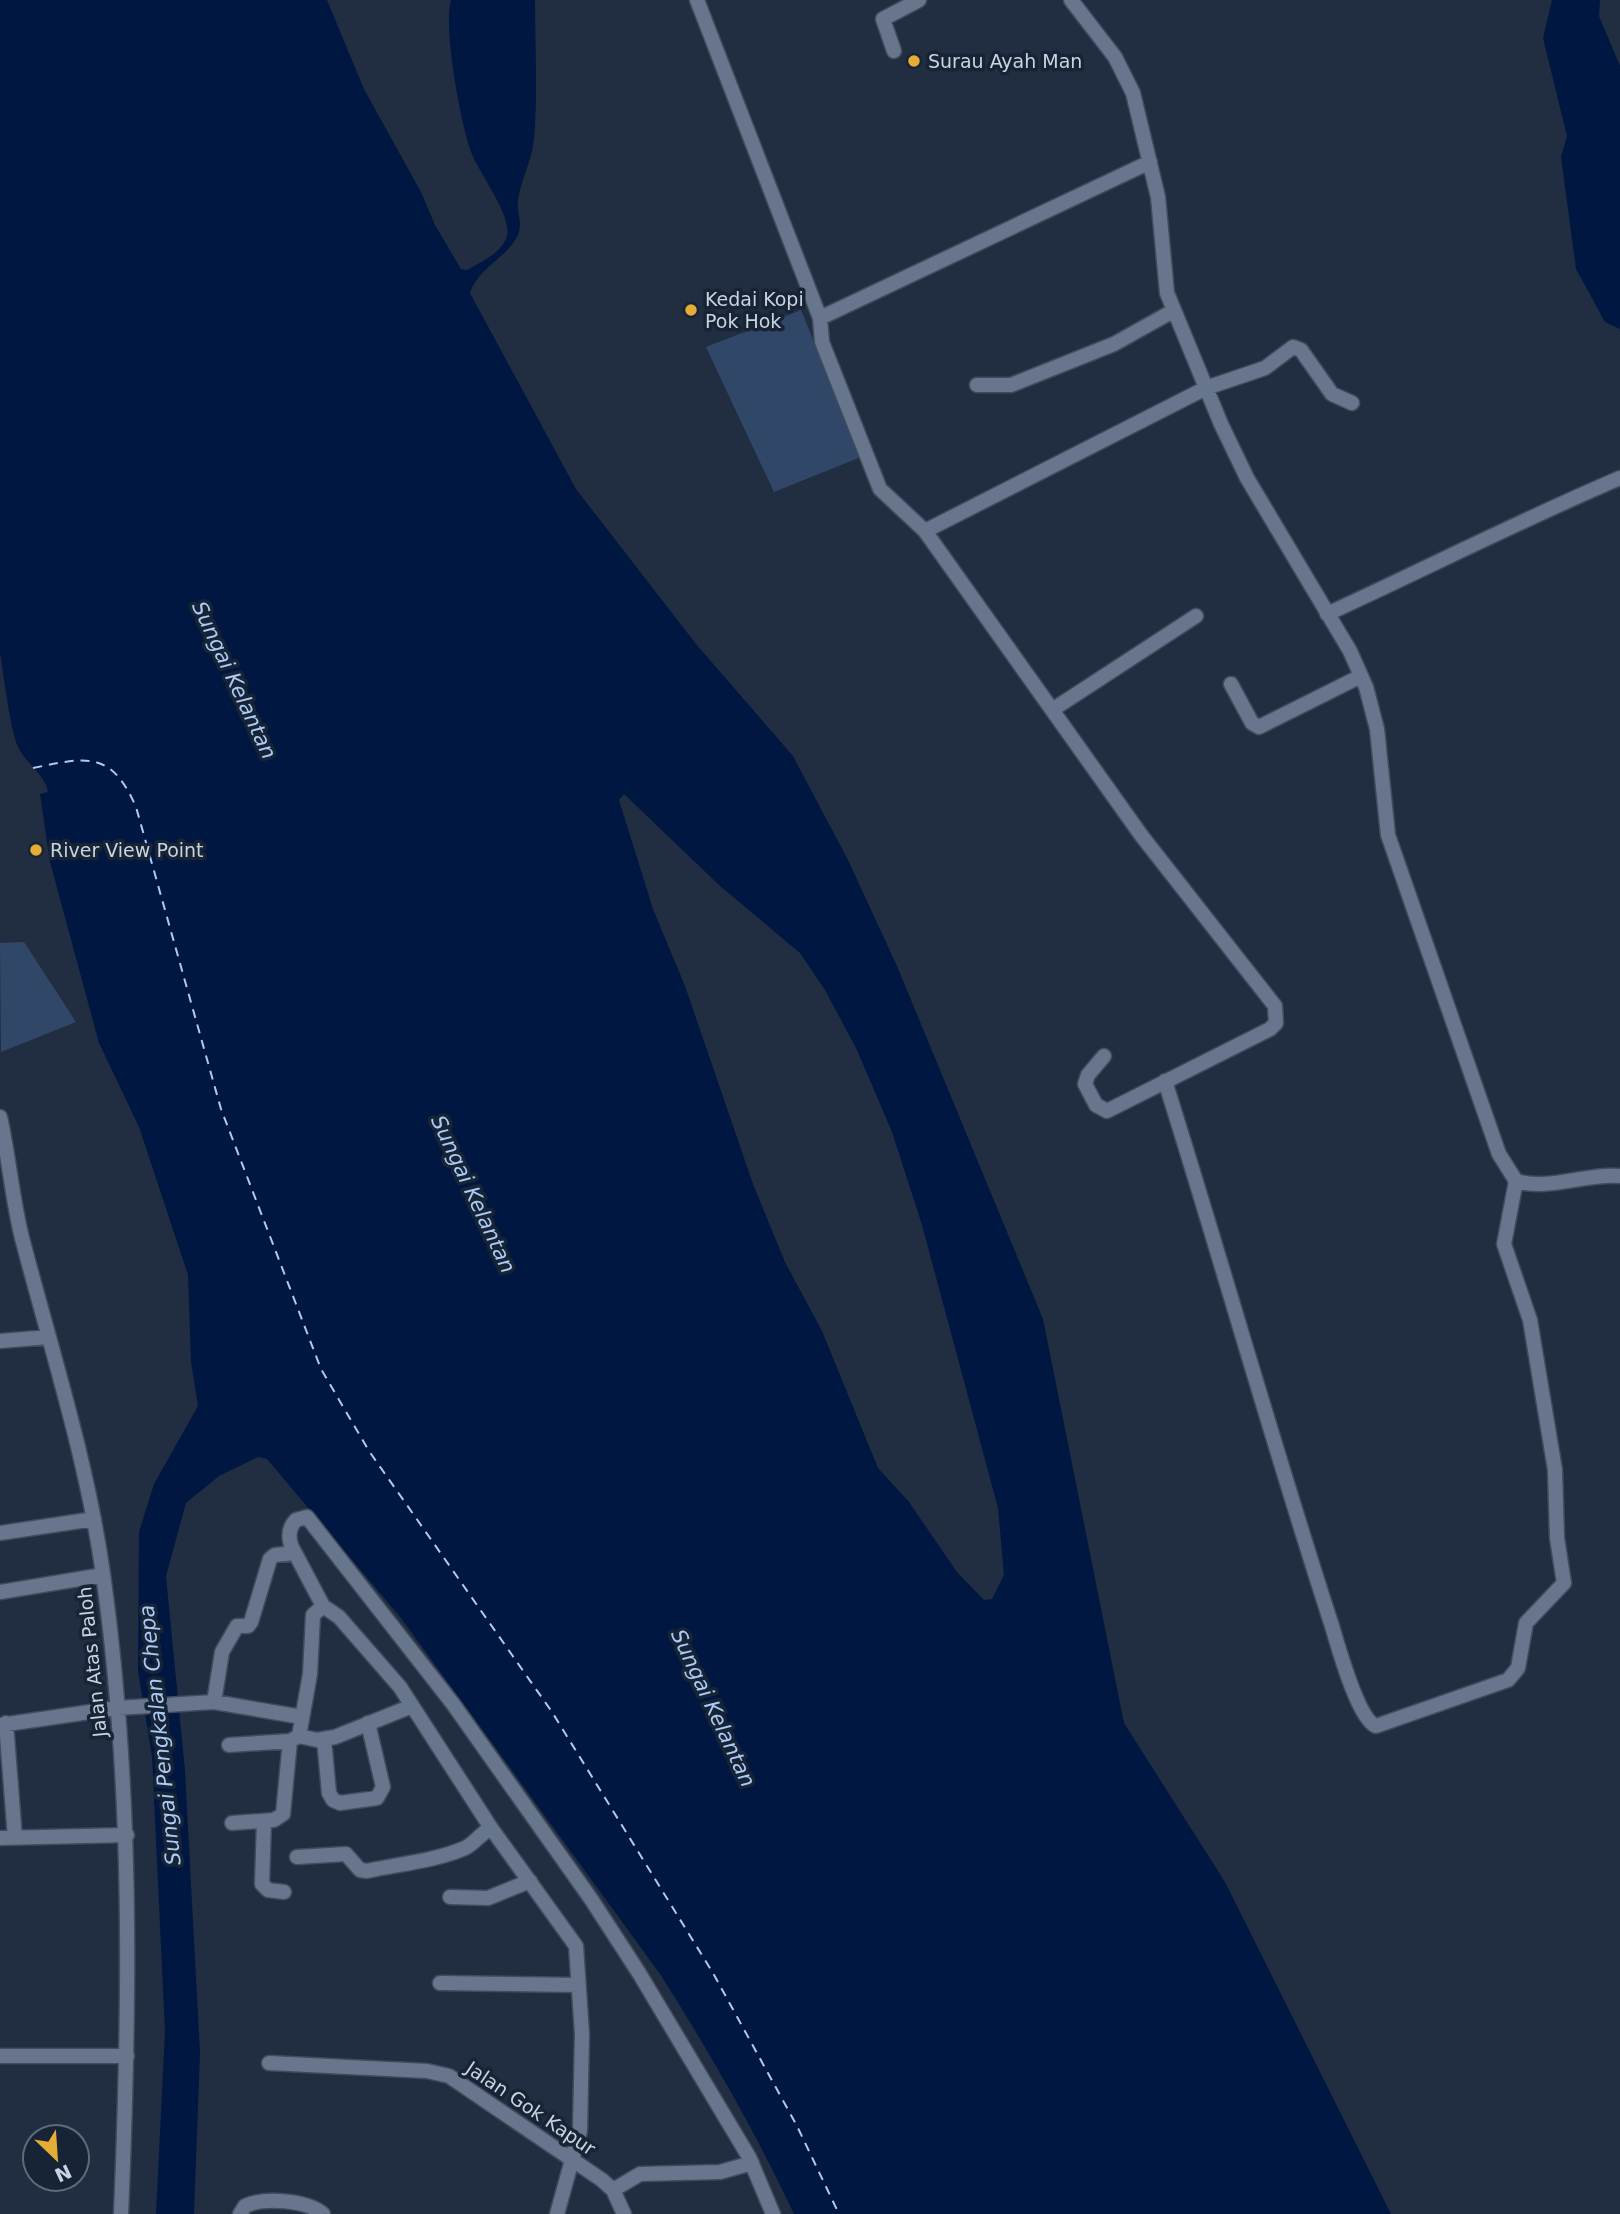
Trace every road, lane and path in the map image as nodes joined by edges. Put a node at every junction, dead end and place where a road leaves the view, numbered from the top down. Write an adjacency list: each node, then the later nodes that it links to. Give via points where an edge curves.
1 (696, 0): 7 (street)
2 (919, 0): 4 (street, via 883,19)
3 (1072, 0): 5 (street, via 1115,57 1133,93)
4 (894, 51)
5 (1150, 162): 6 (street, via 1158,197 1164,278); 7 (street)
6 (1173, 310): 8 (street, via 1114,344 1011,385); 9 (street)
7 (820, 318): 12 (street, via 822,342 880,489)
8 (977, 385)
9 (1206, 388): 10 (street, via 1265,368 1296,347 1332,394); 12 (street); 13 (street, via 1247,478)
10 (1352, 403)
11 (1620, 478): 13 (street, via 1542,510 1453,557)
12 (925, 531): 17 (street)
13 (1327, 614): 15 (street)
14 (1196, 616): 17 (street)
15 (1361, 676): 16 (street, via 1259,727 1252,723); 22 (street, via 1377,729 1388,835 1499,1154)
16 (1231, 684)
17 (1052, 710): 19 (street, via 1141,835 1275,1006 1276,1023 1270,1029)
18 (1104, 1056): 19 (street, via 1085,1080 1103,1111)
19 (1165, 1081): 22 (street, via 1276,1456 1348,1676 1372,1725 1508,1680 1518,1668 1528,1620 1564,1583 1555,1470 1530,1322 1504,1244)
20 (0, 1117): 23 (street, Jalan Atas Paloh, via 21,1233)
21 (1620, 1176): 22 (street, via 1530,1185)
22 (1516, 1181)
23 (49, 1337): 24 (street); 25 (street, Jalan Atas Paloh)
24 (0, 1341)
25 (94, 1519): 26 (street); 28 (street, Jalan Atas Paloh)
26 (0, 1533)
27 (295, 1553): 30 (street); 31 (street, via 270,1559 251,1622 237,1626 222,1652); 55 (street, via 290,1530 296,1520 307,1517 453,1704 591,1899)
28 (103, 1575): 29 (street); 33 (street, Jalan Atas Paloh)
29 (0, 1592)
30 (323, 1606): 32 (street, via 338,1617); 34 (street, via 313,1615)
31 (208, 1702): 33 (street); 34 (street)
32 (412, 1706): 35 (street); 42 (street)
33 (117, 1708): 36 (street); 43 (street, Jalan Atas Paloh)
34 (302, 1717): 37 (street)
35 (369, 1723): 38 (street); 38 (street, via 383,1787 377,1798 333,1800)
36 (3, 1724): 44 (street)
37 (294, 1739): 38 (street); 39 (street); 40 (street, via 283,1814)
38 (324, 1739)
39 (229, 1745)
40 (264, 1821): 41 (street); 47 (street, via 262,1884 268,1890)
41 (232, 1823)
42 (491, 1828): 45 (street, via 470,1846 446,1855 367,1871 360,1870 346,1854); 46 (street)
43 (127, 1835): 44 (street); 52 (street, Jalan Atas Paloh)
44 (7, 1838)
45 (297, 1857)
46 (530, 1881): 48 (street, via 488,1898); 50 (street, via 575,1942)
47 (284, 1892)
48 (450, 1897)
49 (440, 1983): 50 (street)
50 (578, 1985): 54 (street, via 580,2131)
51 (0, 2056): 52 (street)
52 (127, 2056): 57 (street, Jalan Atas Paloh)
53 (269, 2063): 54 (street, Jalan Gok Kapur, via 427,2071 449,2077)
54 (571, 2158): 56 (street, Jalan Gok Kapur); 60 (street)
55 (752, 2162): 56 (street, via 720,2172 640,2174); 62 (street)
56 (613, 2190): 61 (street, Jalan Gok Kapur)
57 (121, 2214)
58 (240, 2214): 59 (street, via 245,2206 258,2202 304,2205)
59 (323, 2214)
60 (557, 2214)
61 (624, 2214)
62 (773, 2214)

